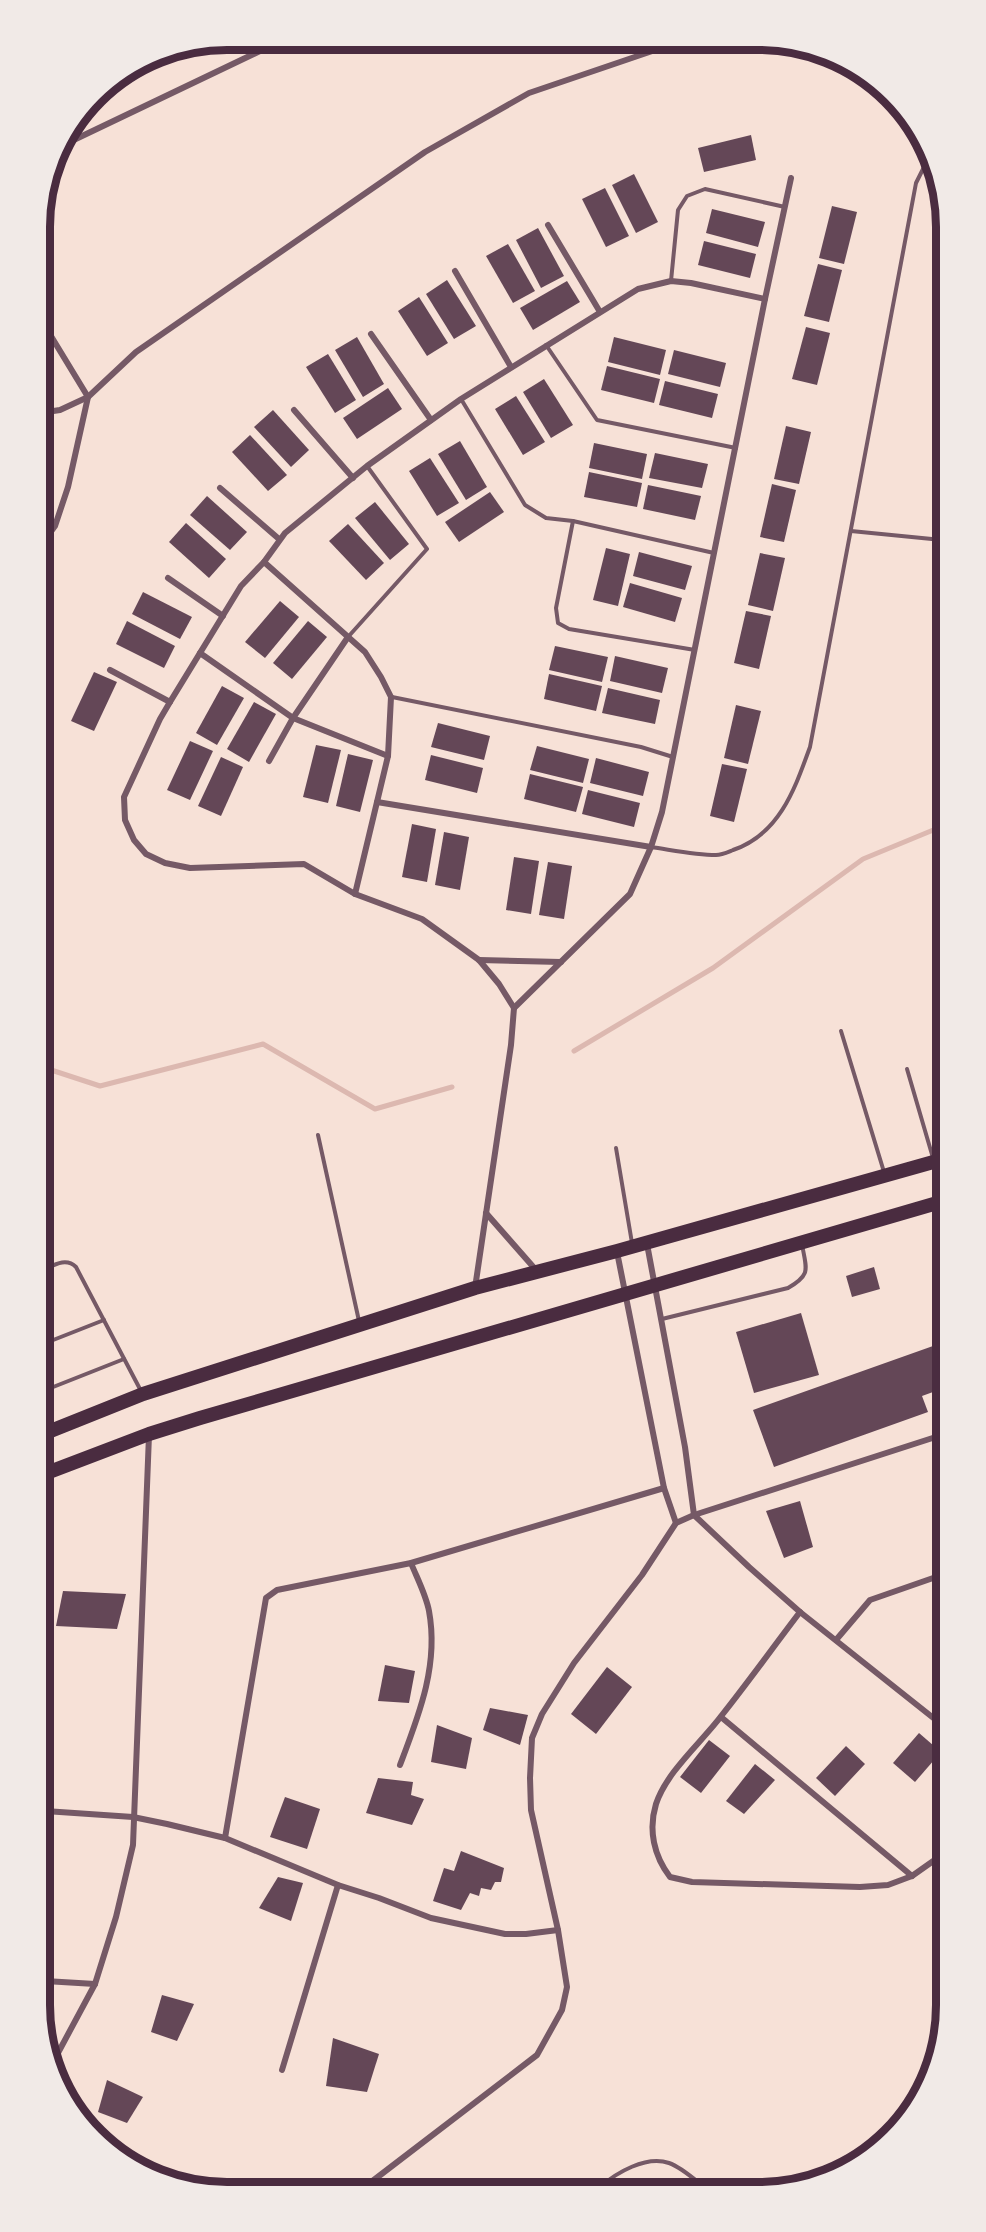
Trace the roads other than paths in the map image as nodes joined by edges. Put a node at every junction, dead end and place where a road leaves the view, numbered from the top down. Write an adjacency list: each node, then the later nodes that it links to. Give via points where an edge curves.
1 (262, 50): 3 (street)
2 (655, 50): 16 (street, via 529,93 425,152 136,352)
3 (71, 141)
4 (925, 166): 26 (lane, via 916,183)
5 (791, 178): 6 (street)
6 (785, 207): 9 (lane, via 705,189 687,196 678,210); 10 (street)
7 (548, 225): 11 (street)
8 (455, 272): 15 (street)
9 (671, 282): 10 (street); 11 (street, via 638,289)
10 (765, 299): 21 (street)
11 (600, 312): 14 (street)
12 (50, 334): 16 (street)
13 (371, 334): 20 (street)
14 (546, 345): 15 (street); 21 (lane, via 597,420)
15 (511, 367): 17 (street)
16 (88, 397): 19 (street); 27 (street, via 68,487)
17 (461, 399): 20 (street); 25 (lane, via 525,505 546,518)
18 (294, 410): 23 (street)
19 (50, 412)
20 (431, 420): 22 (street)
21 (736, 448): 30 (street)
22 (367, 466): 23 (street); 34 (lane, via 427,549)
23 (352, 478): 29 (street)
24 (220, 488): 29 (street)
25 (573, 521): 30 (lane); 35 (lane, via 556,608 558,623 569,629)
26 (851, 531): 28 (lane); 45 (lane, via 810,747 784,809 768,829 744,846 718,855)
27 (50, 533)
28 (936, 539)
29 (279, 540): 31 (street)
30 (715, 554): 35 (street)
31 (264, 562): 33 (street, via 241,586); 34 (street)
32 (168, 578): 33 (street)
33 (223, 616): 36 (street)
34 (348, 637): 38 (street, via 365,652); 40 (street)
35 (695, 650): 42 (street)
36 (200, 653): 39 (street); 40 (street)
37 (110, 670): 39 (street)
38 (391, 697): 41 (street); 42 (lane, via 641,747)
39 (170, 702): 46 (street, via 124,798 125,820 146,854 190,868 304,864)
40 (293, 718): 41 (street); 43 (street)
41 (388, 756): 44 (street)
42 (673, 757): 45 (street)
43 (269, 760)
44 (377, 802): 45 (street); 46 (street)
45 (651, 848): 48 (street, via 630,894)
46 (354, 894): 47 (street, via 422,920)
47 (479, 960): 48 (street); 49 (street)
48 (561, 962): 49 (street)
49 (514, 1008): 58 (street)
50 (841, 1031): 56 (lane)
51 (907, 1069): 54 (lane)
52 (318, 1135): 70 (lane)
53 (616, 1148): 61 (lane)
54 (936, 1152)
55 (936, 1162): 56 (main road)
56 (885, 1176): 59 (main road)
57 (936, 1202): 60 (main road)
58 (486, 1213): 64 (street); 66 (street)
59 (647, 1242): 61 (main road); 65 (street)
60 (802, 1242): 65 (main road); 68 (lane, via 806,1269 802,1280 788,1288)
61 (633, 1247): 62 (main road)
62 (617, 1251): 64 (main road); 67 (street)
63 (49, 1267): 69 (lane, via 71,1262)
64 (536, 1271): 66 (main road)
65 (656, 1285): 67 (main road); 68 (street)
66 (475, 1288): 70 (main road)
67 (626, 1294): 76 (main road); 79 (street)
68 (662, 1318): 80 (street)
69 (104, 1320): 71 (lane); 72 (lane)
70 (360, 1324): 74 (main road)
71 (49, 1341)
72 (124, 1359): 73 (lane); 74 (lane)
73 (49, 1388)
74 (143, 1394): 75 (main road)
75 (49, 1431)
76 (149, 1434): 78 (main road); 90 (street)
77 (936, 1437): 80 (street)
78 (49, 1472)
79 (664, 1488): 81 (street); 82 (street)
80 (694, 1515): 81 (street); 84 (street)
81 (676, 1523): 95 (street, via 642,1575 574,1663 542,1714 532,1738 531,1810)
82 (411, 1563): 88 (street, via 429,1610 432,1658 422,1708); 91 (street, via 277,1590 266,1598)
83 (936, 1577): 85 (street, via 870,1600)
84 (800, 1612): 85 (street); 86 (street)
85 (836, 1640): 87 (street)
86 (721, 1717): 93 (street); 93 (street, via 664,1785 656,1804 652,1824 654,1848 670,1877 692,1882 860,1887 888,1886)
87 (936, 1720)
88 (400, 1765)
89 (49, 1811): 90 (street)
90 (133, 1818): 91 (street); 97 (street, via 133,1845)
91 (225, 1838): 94 (street)
92 (936, 1859): 93 (street)
93 (912, 1876)
94 (338, 1885): 95 (street, via 431,1918 505,1934); 99 (street)
95 (558, 1930): 100 (street, via 567,1987 562,2010 537,2055)
96 (49, 1981): 97 (street)
97 (95, 1984): 98 (street)
98 (57, 2055)
99 (282, 2070)
100 (371, 2182)
101 (608, 2182): 102 (lane, via 629,2168 657,2160 670,2163)
102 (697, 2182)

